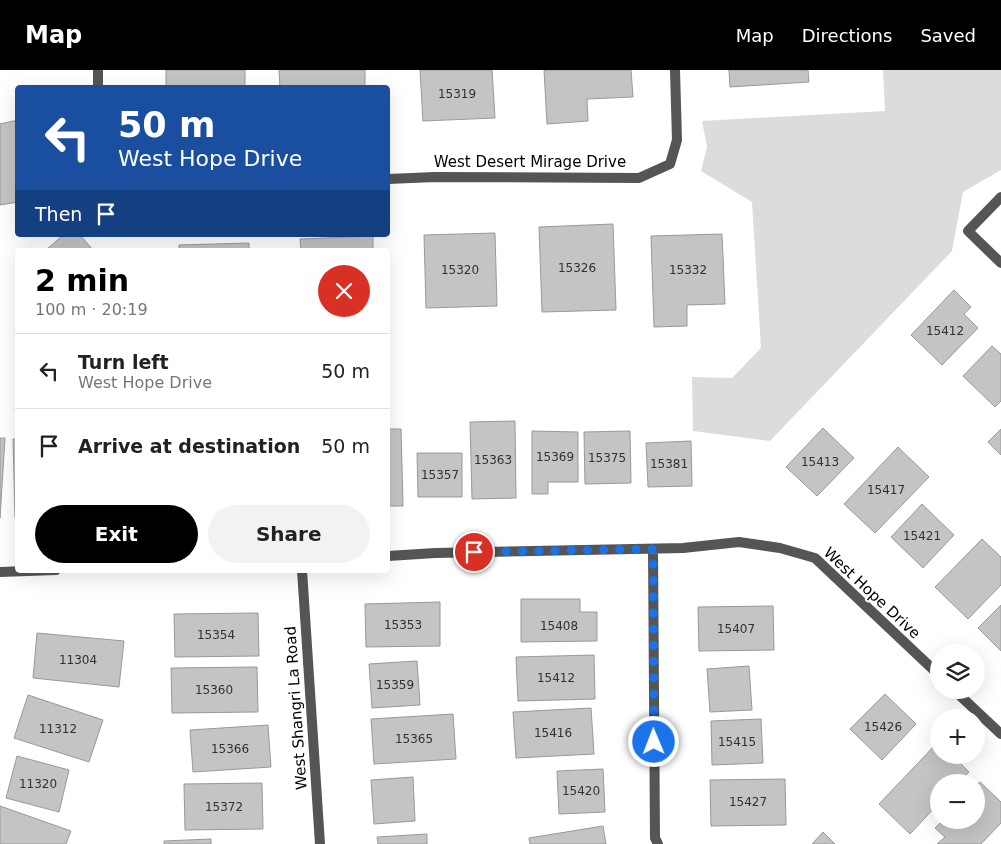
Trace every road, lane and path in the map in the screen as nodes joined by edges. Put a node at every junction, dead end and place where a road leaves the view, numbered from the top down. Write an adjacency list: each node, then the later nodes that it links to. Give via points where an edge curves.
1 (98, 70): 3 (street)
2 (674, 70): 4 (street, West Desert Mirage Drive, via 677,140 670,164 639,178 435,177)
3 (98, 85)
4 (390, 180)
5 (1001, 197): 6 (street, via 968,230)
6 (1001, 262)
7 (653, 549): 8 (street, West Hope Drive); 12 (street, West Hope Drive, via 739,542 780,548 814,558); 16 (street, via 655,838)
8 (390, 556)
9 (15, 571): 10 (street)
10 (0, 572)
11 (302, 573): 15 (street, West Shangri La Road)
12 (930, 667)
13 (964, 699): 14 (street)
14 (1001, 734)
15 (320, 844)
16 (658, 844)

